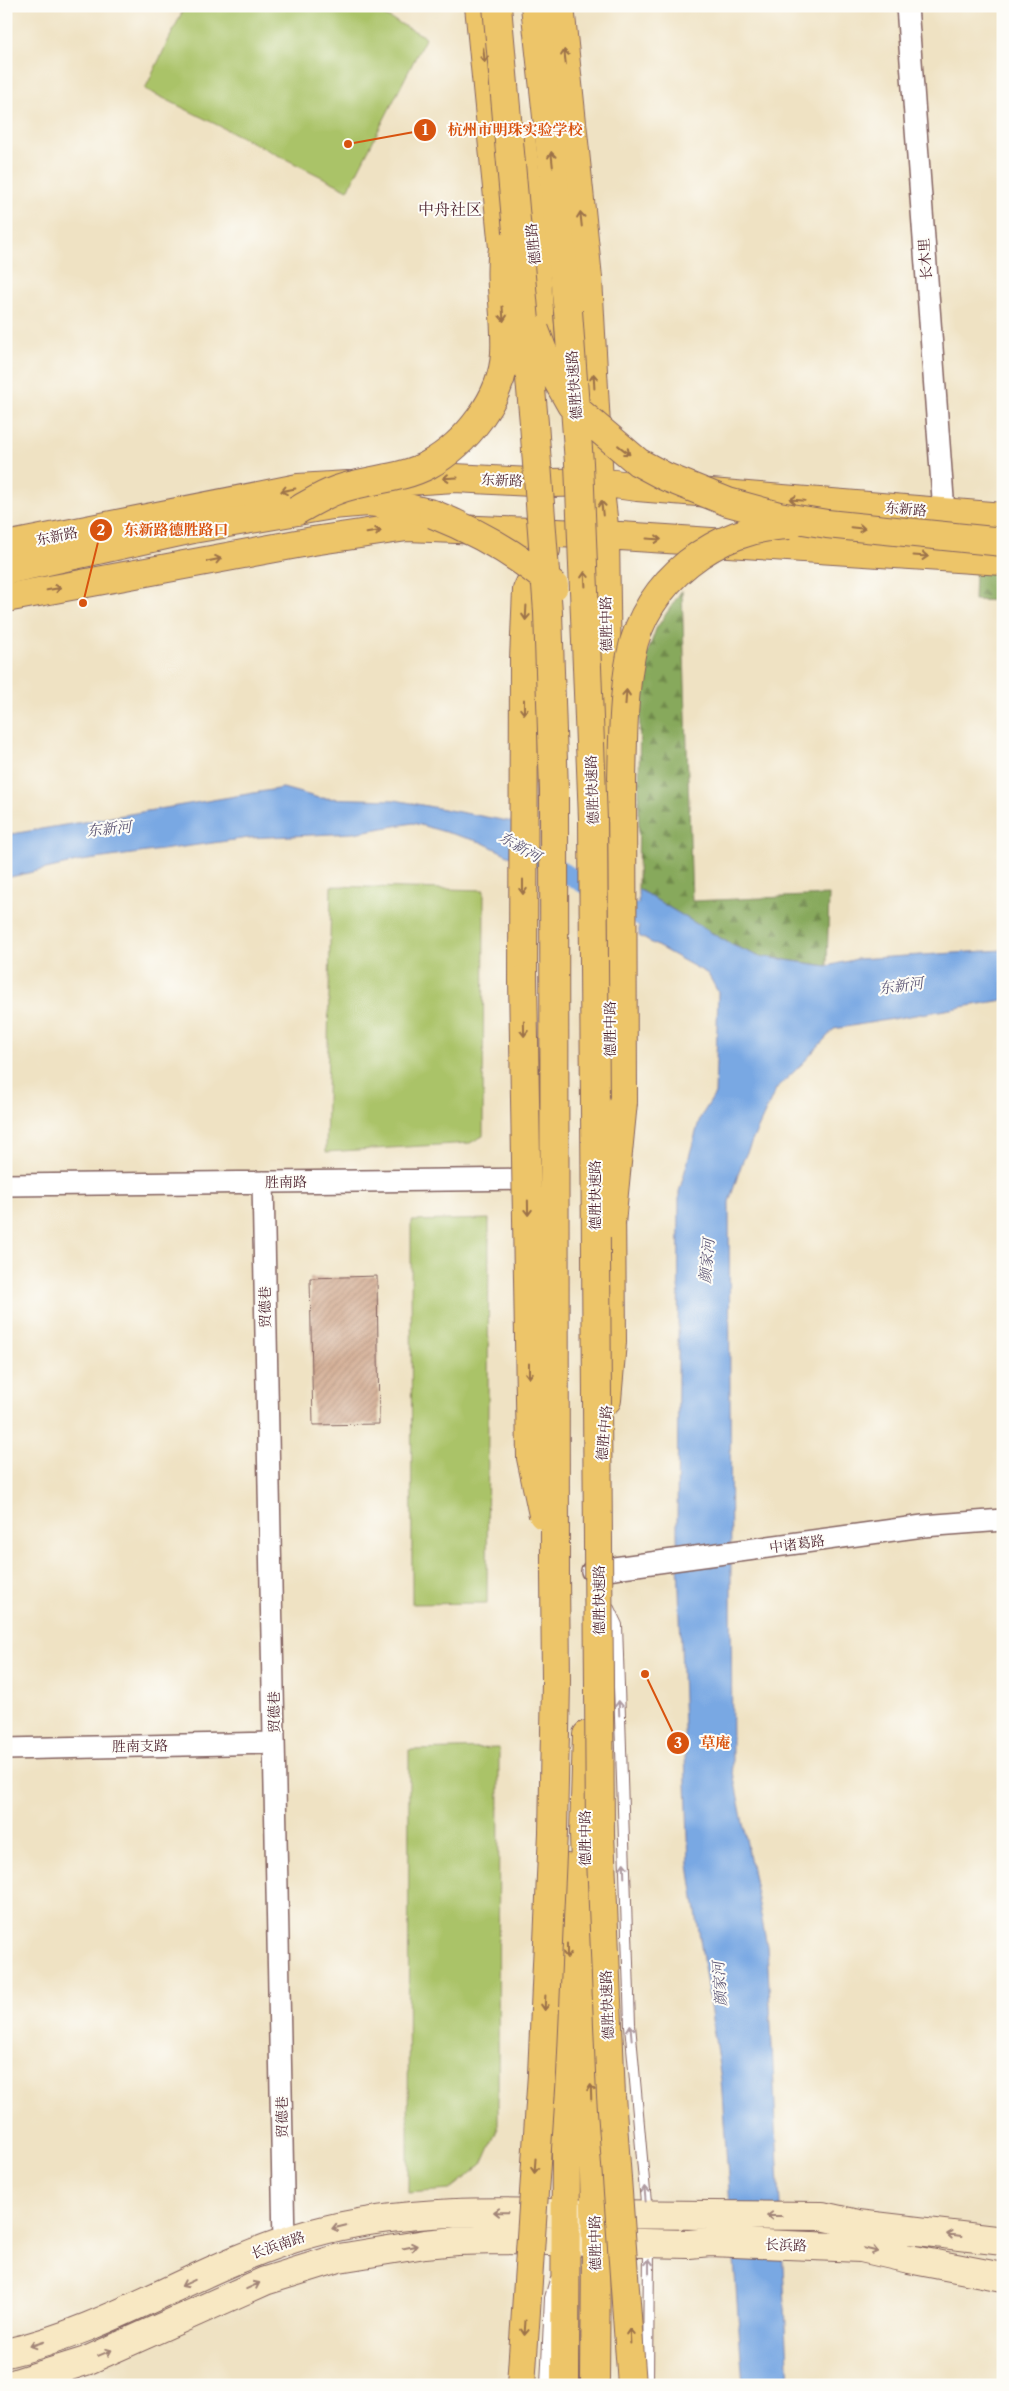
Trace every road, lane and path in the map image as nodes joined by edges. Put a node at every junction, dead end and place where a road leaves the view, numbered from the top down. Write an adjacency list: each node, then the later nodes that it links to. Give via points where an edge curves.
1 (479, 6): 7 (main road, one-way to 7)
2 (497, 6): 28 (main road, bridge, via 548,622 554,791)
3 (506, 6): 9 (main road, 德胜路, via 535,251)
4 (535, 6): 25 (main road, 德胜快速路, one-way to 4, bridge, via 593,820 587,614 568,312)
5 (560, 6): 8 (main road, one-way to 5, via 588,278)
6 (907, 6): 11 (street, 长木里)
7 (503, 248): 10 (main road, one-way to 10, bridge, via 500,268 505,354 493,396 474,426 428,465 337,490); 13 (main road, one-way to 13, bridge, via 548,364 571,405 615,444 638,462 666,477 728,502 779,516)
8 (599, 482): 9 (main road, 东新路); 11 (main road, 东新路, one-way to 8); 15 (main road, 德胜中路, one-way to 8)
9 (551, 483): 14 (main road, 德胜中路); 17 (main road, 东新路, one-way to 17, via 455,478 298,488)
10 (296, 511): 19 (main road, via 193,529); 21 (main road, bridge, via 368,502 423,512 464,526 529,564 554,586 577,618 597,672)
11 (944, 512): 12 (main road, 东新路)
12 (1003, 517)
13 (827, 524): 16 (main road, one-way to 16, bridge); 21 (main road, one-way to 13, bridge, via 626,686 631,653 654,600 677,572 731,536 776,525)
14 (553, 535): 15 (main road); 20 (main road, one-way to 14, via 313,541 407,527); 22 (main road, 德胜中路, via 560,655); 28 (main road, one-way to 28, bridge, via 527,590 523,980 531,1458)
15 (605, 535): 18 (main road, one-way to 18); 27 (main road, 德胜中路, via 612,1342)
16 (1003, 542)
17 (6, 546)
18 (1003, 561)
19 (6, 570)
20 (6, 598)
21 (622, 781): 25 (main road, bridge, via 623,1102)
22 (565, 1179): 23 (street, 胜南路); 31 (main road, 德胜中路, one-way to 31)
23 (263, 1182): 24 (street, 胜南路); 29 (street, 贸德巷)
24 (6, 1185)
25 (597, 1364): 45 (main road, 德胜快速路, one-way to 25, bridge, via 611,2096 600,1834)
26 (1003, 1520): 27 (street, 中诸葛路, via 923,1526)
27 (592, 1571): 32 (main road, 德胜中路, one-way to 27, via 584,1833); 33 (lane, one-way to 27, via 630,2025 617,1625)
28 (555, 1575): 41 (main road, one-way to 41, bridge, via 556,1690 549,1941)
29 (274, 1743): 30 (street, 胜南支路); 36 (street, 贸德巷)
30 (6, 1749)
31 (567, 2213): 32 (main road, 长浜路); 34 (main road, 德胜中路); 36 (main road, 长浜南路, one-way to 36, via 493,2212 396,2217 358,2222)
32 (595, 2214): 33 (main road, 长浜路); 37 (main road, 德胜中路)
33 (648, 2229): 35 (main road, 长浜路, one-way to 33, via 858,2224 822,2216 689,2215); 37 (main road, 长浜路); 38 (main road, 长浜路, one-way to 38, via 689,2244 861,2248); 46 (lane, one-way to 33)
34 (567, 2241): 37 (main road, 长浜路); 40 (main road, one-way to 34, via 86,2361 265,2281 339,2258 425,2244); 42 (lane, via 550,2298); 43 (main road, 德胜中路)
35 (1003, 2241)
36 (284, 2242): 39 (main road, 长浜南路, one-way to 39, via 93,2324)
37 (596, 2242): 44 (main road, 德胜中路)
38 (1003, 2277)
39 (6, 2353)
40 (9, 2385)
41 (522, 2385)
42 (546, 2385)
43 (565, 2385)
44 (595, 2385)
45 (632, 2385)
46 (648, 2385)

